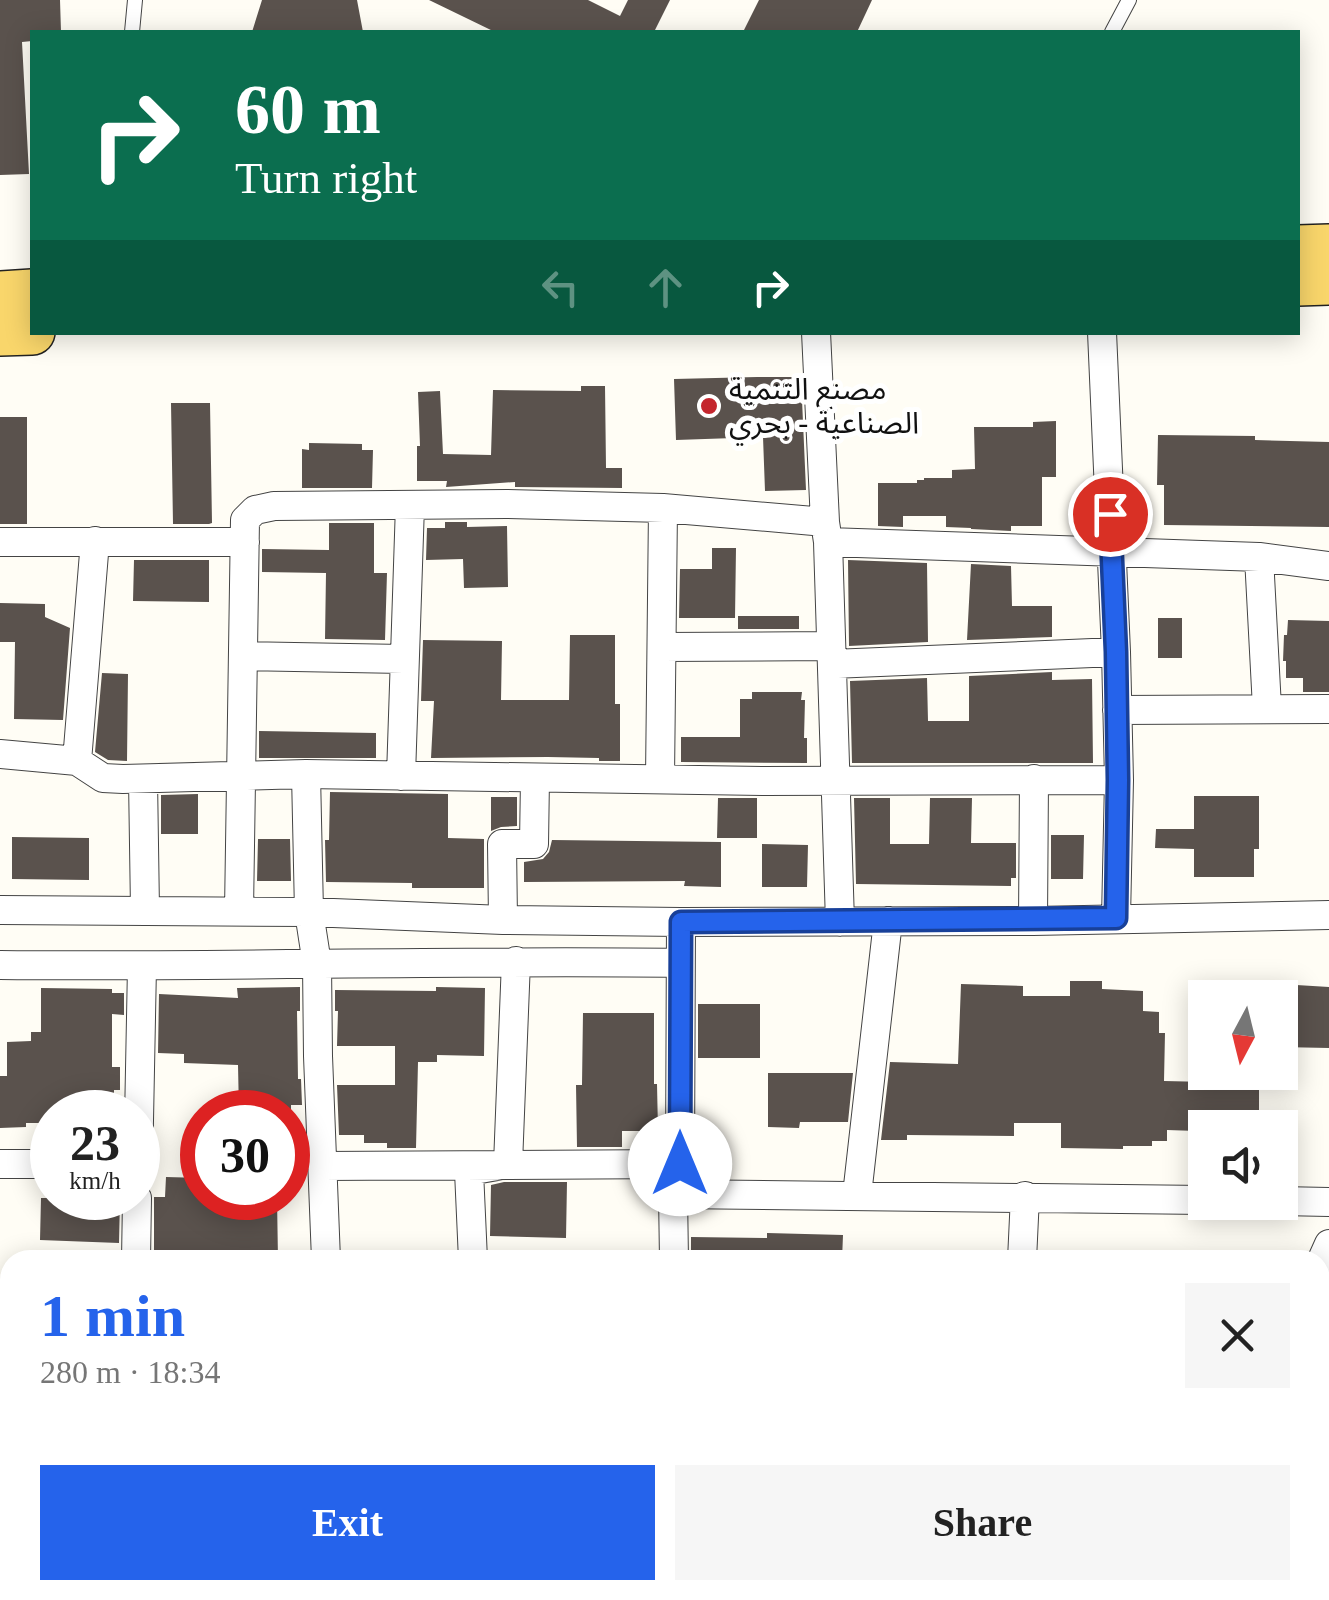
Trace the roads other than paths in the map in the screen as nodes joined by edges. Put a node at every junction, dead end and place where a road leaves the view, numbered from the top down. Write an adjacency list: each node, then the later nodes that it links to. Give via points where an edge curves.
1 (135, 0): 3 (lane)
2 (1129, 0): 4 (lane)
3 (132, 30)
4 (1113, 30)
5 (1329, 246): 6 (main road)
6 (1300, 248)
7 (1300, 282): 8 (main road)
8 (1329, 282)
9 (30, 292): 10 (main road)
10 (0, 294)
11 (30, 332): 12 (main road)
12 (0, 333)
13 (816, 335): 17 (street)
14 (1102, 335): 21 (street)
15 (410, 505): 16 (street); 20 (street, via 256,510 246,520); 28 (street)
16 (663, 508): 17 (street); 24 (street)
17 (826, 532): 21 (street); 26 (street)
18 (0, 542): 19 (street)
19 (94, 542): 20 (street); 33 (street)
20 (245, 542): 27 (street)
21 (1111, 550): 22 (street); 25 (street)
22 (1260, 556): 23 (street); 29 (street)
23 (1329, 566)
24 (662, 648): 26 (street); 39 (street)
25 (1116, 652): 26 (street); 31 (street)
26 (832, 655): 41 (street)
27 (244, 656): 28 (street); 35 (street)
28 (403, 659): 36 (street)
29 (1267, 708): 30 (street); 31 (street)
30 (1329, 708)
31 (1117, 710): 42 (street)
32 (0, 754): 33 (street)
33 (77, 761): 38 (street, via 103,778)
34 (306, 774): 35 (street); 36 (street); 46 (street)
35 (240, 775): 38 (street); 45 (street)
36 (401, 776): 37 (street)
37 (534, 778): 39 (street); 49 (street, via 534,844 502,844)
38 (143, 779): 44 (street)
39 (660, 779): 41 (street)
40 (1034, 779): 41 (street); 42 (street); 50 (street)
41 (836, 780): 53 (street)
42 (1118, 780): 48 (street)
43 (0, 910): 44 (street)
44 (144, 910): 45 (street)
45 (239, 911): 46 (street)
46 (309, 912): 49 (street); 56 (street)
47 (1329, 915): 48 (street)
48 (1116, 918): 50 (street)
49 (503, 920): 52 (street)
50 (1033, 920): 51 (street)
51 (888, 921): 53 (street); 66 (street)
52 (681, 922): 53 (street); 55 (street)
53 (840, 922)
54 (516, 960): 55 (street); 56 (street); 62 (street)
55 (680, 963): 63 (street)
56 (318, 964): 58 (street); 64 (street)
57 (0, 966): 58 (street)
58 (142, 966): 59 (street)
59 (140, 1090)
60 (0, 1164): 61 (street)
61 (30, 1164)
62 (508, 1164): 63 (street); 64 (street); 74 (street, via 469,1171)
63 (680, 1164): 65 (street)
64 (322, 1166): 73 (street)
65 (673, 1194): 66 (street); 75 (street)
66 (858, 1195): 67 (street)
67 (1025, 1196): 68 (street); 76 (street)
68 (1188, 1200)
69 (1298, 1201): 70 (street)
70 (1329, 1202)
71 (137, 1220): 72 (street)
72 (136, 1250)
73 (326, 1250)
74 (473, 1250)
75 (674, 1250)
76 (1022, 1250)

